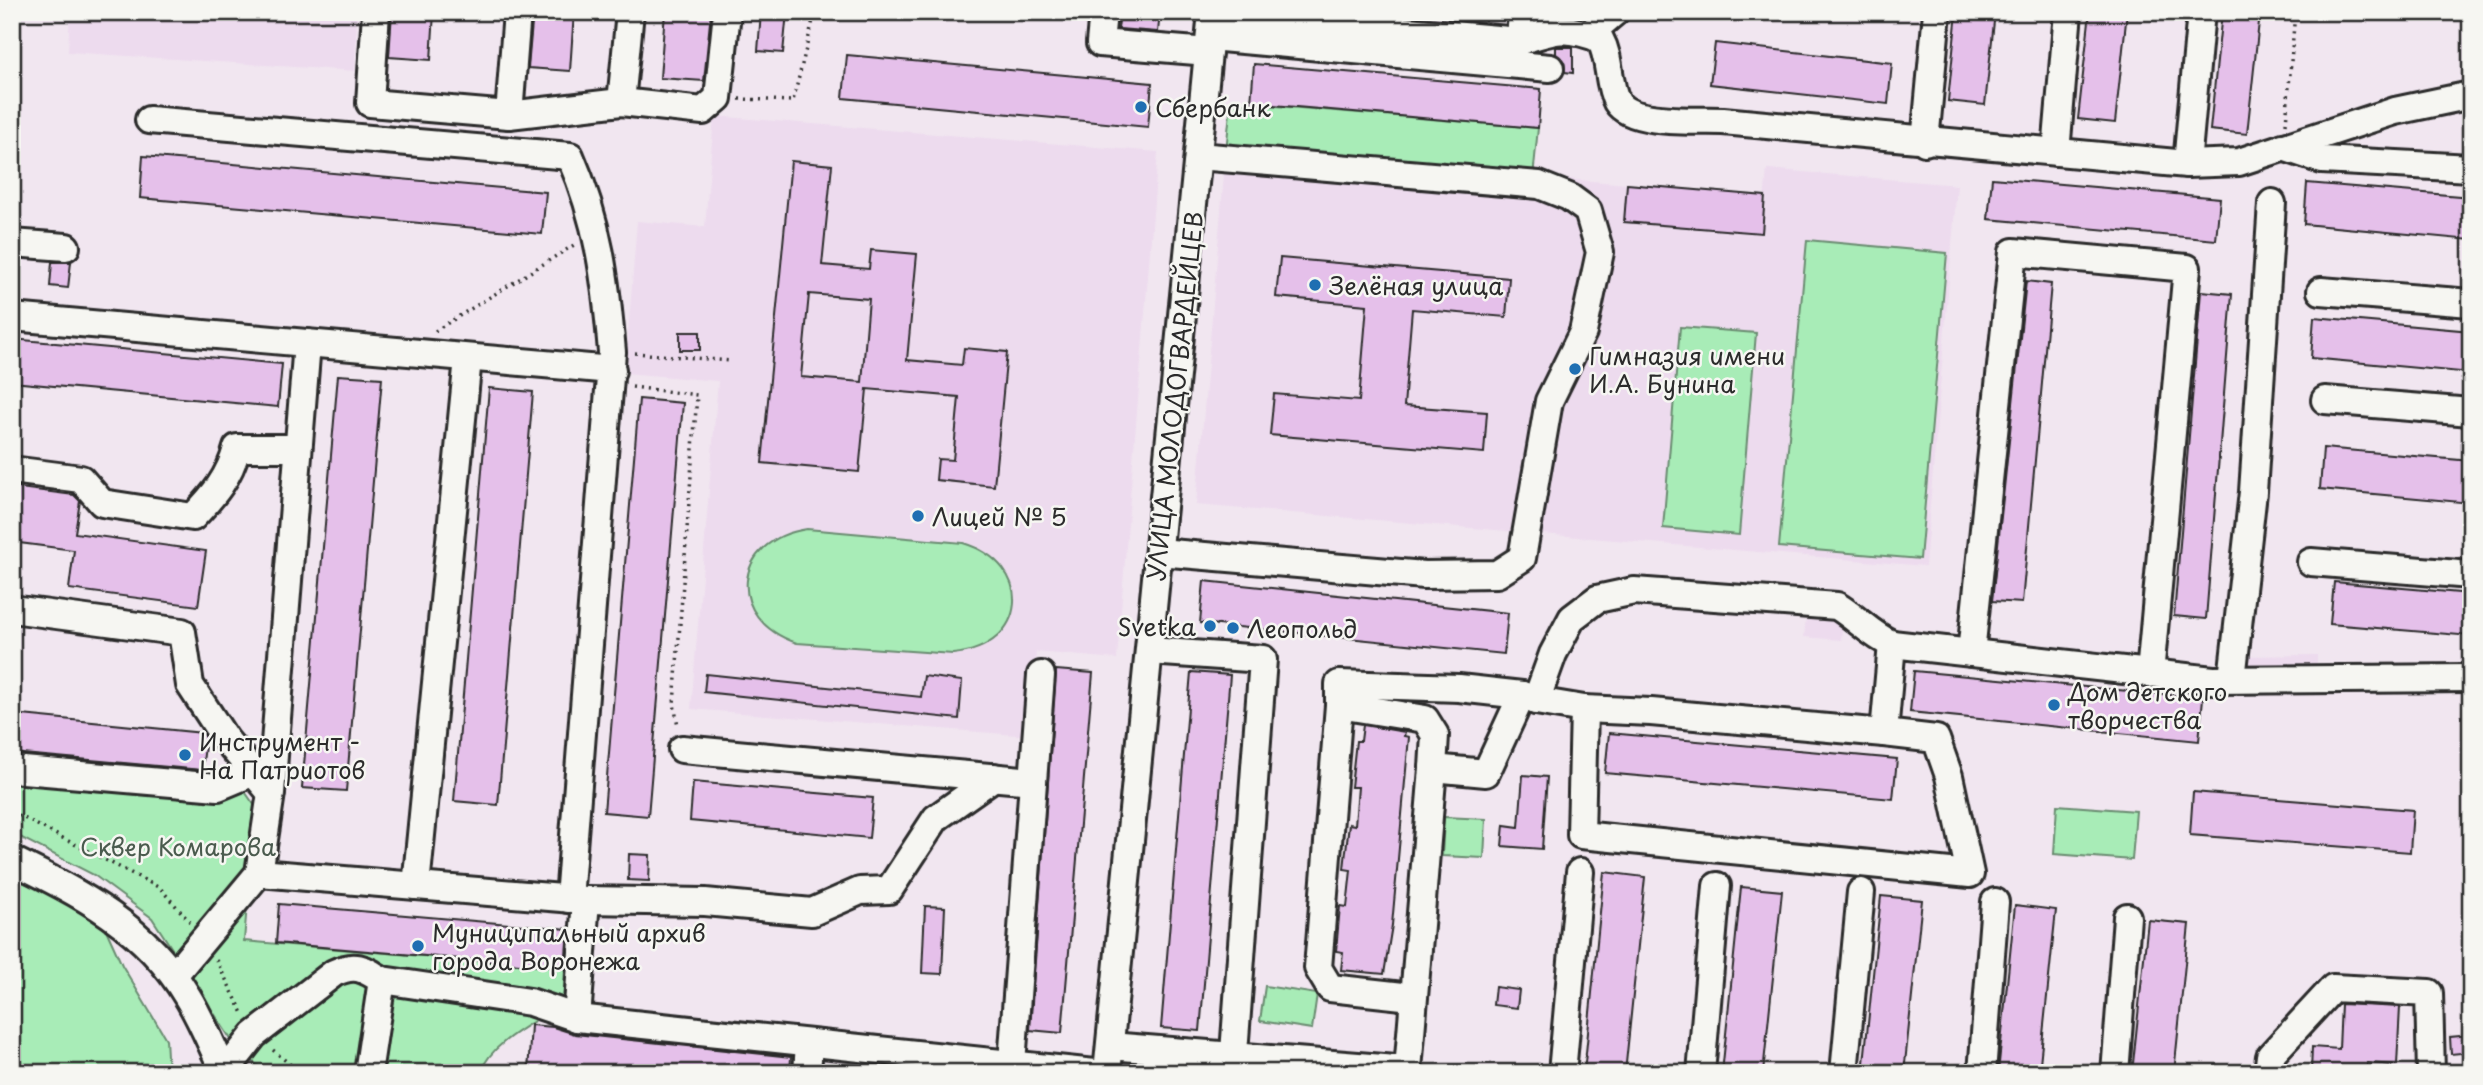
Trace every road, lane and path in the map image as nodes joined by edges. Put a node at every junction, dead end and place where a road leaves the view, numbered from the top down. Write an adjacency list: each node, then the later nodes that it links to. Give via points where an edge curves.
1 (376, 12): 22 (street, via 370,103)
2 (517, 12): 22 (street)
3 (630, 12): 21 (street)
4 (727, 12): 20 (street)
5 (815, 12): 20 (path, via 793,101)
6 (1103, 12): 15 (street, via 1100,43)
7 (1522, 12): 17 (street)
8 (1615, 12): 16 (street)
9 (1937, 12): 24 (street)
10 (2068, 12): 26 (street)
11 (2201, 12): 28 (street)
12 (2295, 12): 25 (path)
13 (1315, 18): 14 (street); 15 (street)
14 (1450, 23): 17 (street)
15 (1210, 29): 18 (street); 27 (street, УЛИЦА МОЛОДОГВАРДЕЙЦЕВ)
16 (1589, 34): 17 (street, via 1556,29); 24 (street, via 1600,38 1609,55 1618,103 1632,114)
17 (1520, 41)
18 (1550, 68)
19 (2471, 95): 25 (street, via 2395,111)
20 (718, 98): 21 (street, via 703,111)
21 (621, 102): 22 (street)
22 (509, 115)
23 (149, 120): 31 (street, via 570,156)
24 (1925, 142): 26 (street)
25 (2283, 147): 28 (street, via 2239,162); 29 (street, via 2322,160)
26 (2056, 152): 28 (street)
27 (1198, 156): 46 (street, УЛИЦА МОЛОДОГВАРДЕЙЦЕВ); 46 (street, via 1539,185 1588,211 1600,252 1583,332 1549,401 1522,558 1497,574 1424,575)
28 (2187, 164)
29 (2471, 168)
30 (2272, 203): 56 (street, via 2253,492)
31 (597, 231): 38 (path, via 435,329); 41 (street, via 606,272)
32 (12, 243): 33 (street)
33 (66, 247)
34 (2321, 291): 35 (street)
35 (2471, 303)
36 (12, 317): 37 (street)
37 (307, 344): 38 (street); 44 (street)
38 (434, 355): 39 (street)
39 (468, 358): 41 (street); 72 (street)
40 (731, 361): 41 (path)
41 (612, 369): 61 (path, via 697,395 674,704); 75 (street)
42 (2325, 400): 43 (street)
43 (2471, 412)
44 (298, 449): 45 (street, via 237,448 221,489 193,517 102,503 81,480); 67 (street)
45 (12, 470)
46 (1159, 552): 51 (street, УЛИЦА МОЛОДОГВАРДЕЙЦЕВ)
47 (2311, 562): 48 (street)
48 (2471, 575)
49 (12, 609): 64 (street, via 182,632 190,685 226,740)
50 (1892, 644): 52 (street); 57 (street, via 1873,636 1862,622 1837,606 1634,591 1597,599 1572,618); 60 (street)
51 (1149, 652): 85 (street, УЛИЦА МОЛОДОГВАРДЕЙЦЕВ); 86 (street, via 1264,659)
52 (1971, 653): 53 (street); 53 (street, via 2013,252 2187,268)
53 (2150, 674): 56 (street)
54 (1041, 675): 66 (street)
55 (2471, 678): 56 (street)
56 (2232, 679)
57 (1529, 698): 58 (street, via 1459,688 1339,684); 59 (street); 62 (street, via 1486,773)
58 (1339, 705): 62 (street, via 1424,719 1435,736); 81 (street, via 1318,968 1330,988)
59 (1584, 709): 60 (street); 60 (street, via 1581,835 1970,874 1949,776 1936,739)
60 (1884, 733)
61 (682, 749): 65 (street)
62 (1433, 768): 81 (street)
63 (12, 769): 64 (street, via 218,787)
64 (254, 772): 67 (street)
65 (994, 777): 66 (street); 75 (street, via 936,818 888,890 860,891 812,912 705,902)
66 (1033, 781): 87 (street)
67 (271, 793): 71 (street)
68 (12, 813): 78 (path, via 160,888)
69 (12, 860): 79 (street, via 108,910)
70 (1580, 872): 97 (street)
71 (259, 873): 72 (street); 78 (street)
72 (416, 886): 75 (street)
73 (1717, 886): 98 (street)
74 (1861, 892): 99 (street)
75 (577, 899): 82 (street)
76 (1995, 902): 100 (street)
77 (2127, 917): 101 (street)
78 (205, 938): 79 (street); 83 (path)
79 (174, 975): 90 (street)
80 (382, 980): 82 (street, via 530,1002); 83 (street, via 360,966 348,966); 93 (street)
81 (1412, 996): 89 (street)
82 (577, 1018): 84 (street)
83 (254, 1035): 88 (path); 90 (street)
84 (809, 1044): 87 (street); 94 (street)
85 (1110, 1046): 86 (street); 96 (street, УЛИЦА МОЛОДОГВАРДЕЙЦЕВ)
86 (1234, 1054): 89 (street)
87 (1013, 1063): 95 (street)
88 (293, 1067): 91 (path); 92 (path)
89 (1408, 1071)
90 (225, 1073)
91 (290, 1073)
92 (314, 1073)
93 (368, 1073)
94 (807, 1073)
95 (1096, 1073)
96 (1107, 1073)
97 (1562, 1073)
98 (1701, 1073)
99 (1844, 1073)
100 (1982, 1073)
101 (2115, 1073)
102 (2268, 1073): 103 (street, via 2270,1056 2333,988 2429,993)
103 (2431, 1073)

